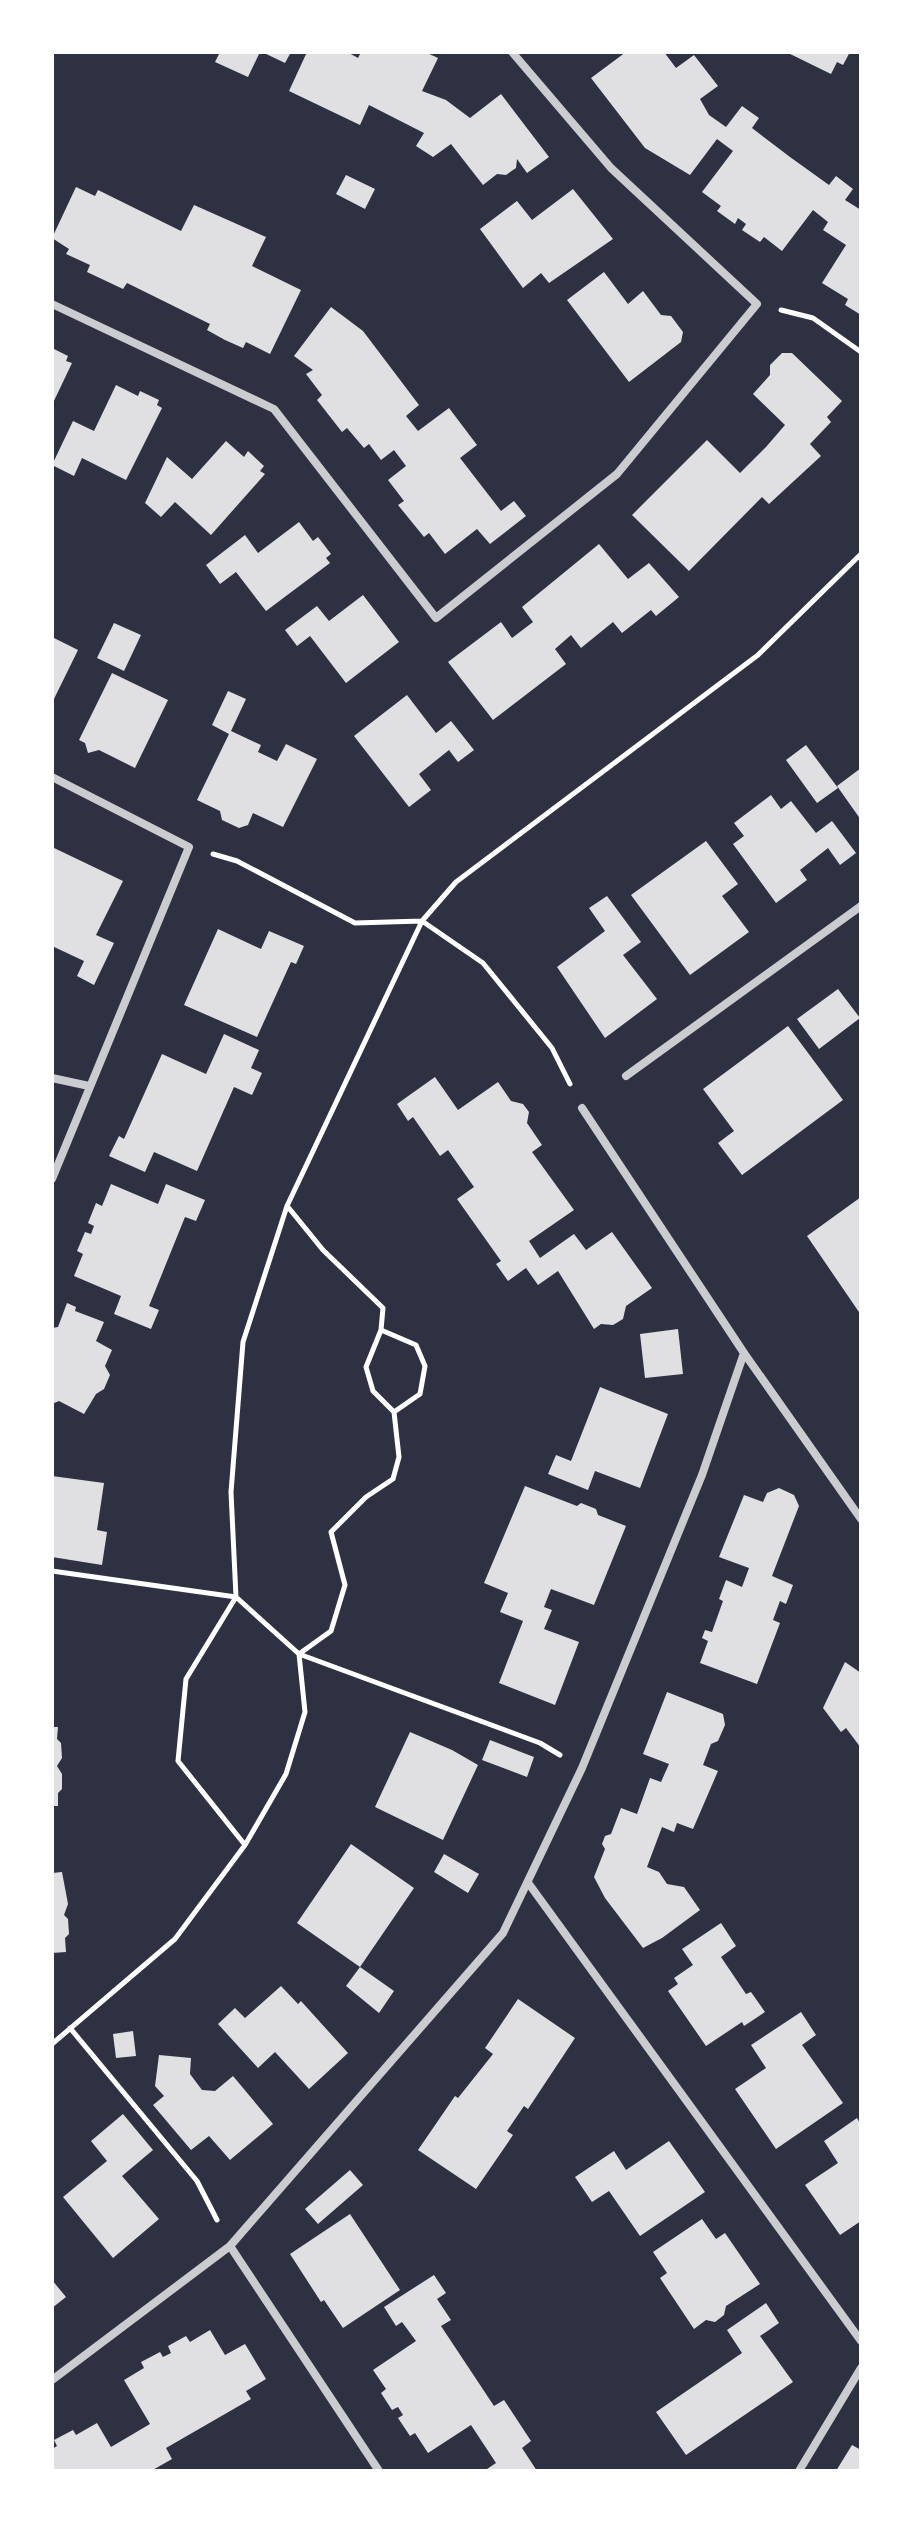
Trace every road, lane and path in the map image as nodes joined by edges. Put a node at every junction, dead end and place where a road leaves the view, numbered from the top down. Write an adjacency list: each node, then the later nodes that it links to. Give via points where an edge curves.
1 (512, 52): 3 (street, via 611,168)
2 (52, 304): 3 (street, via 274,409 436,618 617,474)
3 (757, 304): 4 (path, via 813,318)
4 (861, 352)
5 (861, 554): 9 (path, via 758,655 456,882)
6 (52, 777): 7 (street)
7 (189, 847): 9 (path, via 237,861 355,923); 12 (street)
8 (861, 906): 10 (street)
9 (422, 921): 13 (path, via 483,963 552,1048); 15 (path)
10 (626, 1076)
11 (52, 1078): 12 (street)
12 (89, 1086): 14 (street)
13 (582, 1108): 17 (street)
14 (52, 1179)
15 (287, 1206): 16 (path, via 383,1308); 21 (path, via 243,1342 231,1492)
16 (381, 1330): 18 (path, via 366,1367 373,1391); 18 (path, via 416,1345 425,1366 420,1394)
17 (744, 1353): 19 (street); 23 (street, via 702,1475)
18 (394, 1412): 22 (path, via 399,1457 393,1479 331,1532 345,1585 331,1631)
19 (861, 1519)
20 (52, 1571): 21 (path)
21 (236, 1597): 22 (path); 24 (path, via 186,1679 178,1761)
22 (299, 1654): 23 (path, via 540,1743); 24 (path, via 305,1712 286,1774)
23 (582, 1768): 25 (street)
24 (245, 1845): 26 (path, via 175,1939)
25 (529, 1884): 28 (street, via 503,1933); 29 (street)
26 (70, 2028): 27 (path); 28 (path, via 197,2181)
27 (52, 2044)
28 (230, 2246): 31 (street); 32 (street)
29 (861, 2341)
30 (861, 2368): 33 (street)
31 (52, 2380)
32 (379, 2471)
33 (799, 2471)

